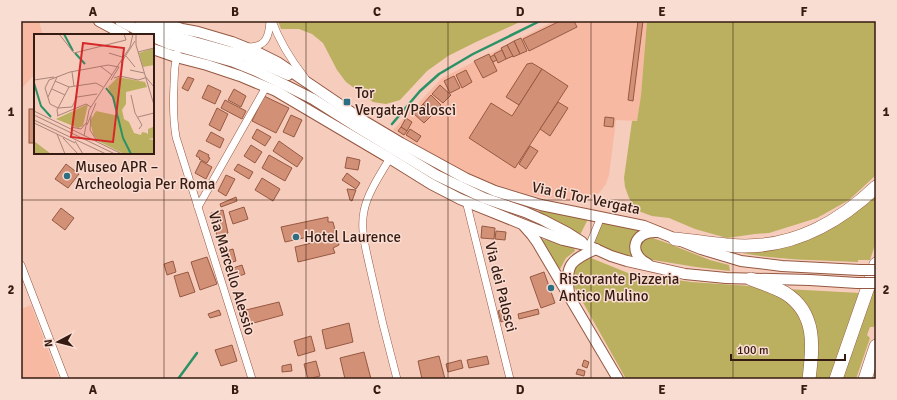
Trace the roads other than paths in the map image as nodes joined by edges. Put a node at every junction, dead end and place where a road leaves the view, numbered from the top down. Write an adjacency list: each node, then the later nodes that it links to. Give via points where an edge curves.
1 (99, 21): 6 (main road)
2 (120, 21): 7 (main road)
3 (140, 21): 9 (main road, Via di Tor Vergata)
4 (159, 21): 9 (main road, Via di Tor Vergata)
5 (271, 21): 10 (street, via 265,42 257,46); 13 (street, via 293,63)
6 (122, 34)
7 (146, 34)
8 (154, 37): 9 (main road, Via di Tor Vergata)
9 (180, 38): 10 (main road, Via di Tor Vergata, via 208,35); 12 (street, Via Marcello Alessio); 13 (main road, Via di Tor Vergata, via 245,56); 22 (main road, Via di Tor Vergata, via 290,87 436,175 484,198 543,220)
10 (244, 47): 13 (main road, Via di Tor Vergata, via 280,64)
11 (154, 49): 12 (main road, Via di Tor Vergata)
12 (176, 57): 14 (main road, Via di Tor Vergata, via 217,68); 18 (street, Via Marcello Alessio, via 174,123)
13 (312, 86): 19 (main road, Via di Tor Vergata, via 364,121 475,183 541,205)
14 (266, 87): 15 (main road, Via di Tor Vergata); 18 (street)
15 (390, 158): 17 (main road, Via di Tor Vergata, via 431,184); 33 (street, via 364,208 363,230 378,306)
16 (876, 187): 21 (highway, via 830,222 812,232 786,241 743,246)
17 (466, 201): 20 (main road, Via di Tor Vergata); 34 (street, Via dei Palosci)
18 (198, 206): 32 (street, Via Marcello Alessio)
19 (601, 217): 21 (main road, Via di Tor Vergata, via 640,224); 22 (street)
20 (522, 224): 22 (main road, Via di Tor Vergata); 29 (main road, via 534,238)
21 (670, 236): 25 (main road, via 647,232 639,237 636,244 635,250 639,258); 26 (main road, Via di Tor Vergata, bridge, via 706,251 754,263)
22 (592, 248): 25 (main road, Via di Tor Vergata, via 627,261); 29 (main road, via 573,262 568,270)
23 (876, 264): 37 (highway)
24 (21, 265): 31 (street)
25 (657, 267): 27 (main road, Via di Tor Vergata, via 685,274)
26 (876, 270)
27 (751, 279): 28 (main road, Via di Tor Vergata, bridge); 36 (highway, via 784,293 804,312 812,340)
28 (876, 283)
29 (570, 297): 35 (main road)
30 (876, 346): 38 (highway)
31 (65, 379)
32 (252, 379)
33 (397, 379)
34 (510, 379)
35 (618, 379)
36 (809, 379)
37 (836, 379)
38 (865, 379)

